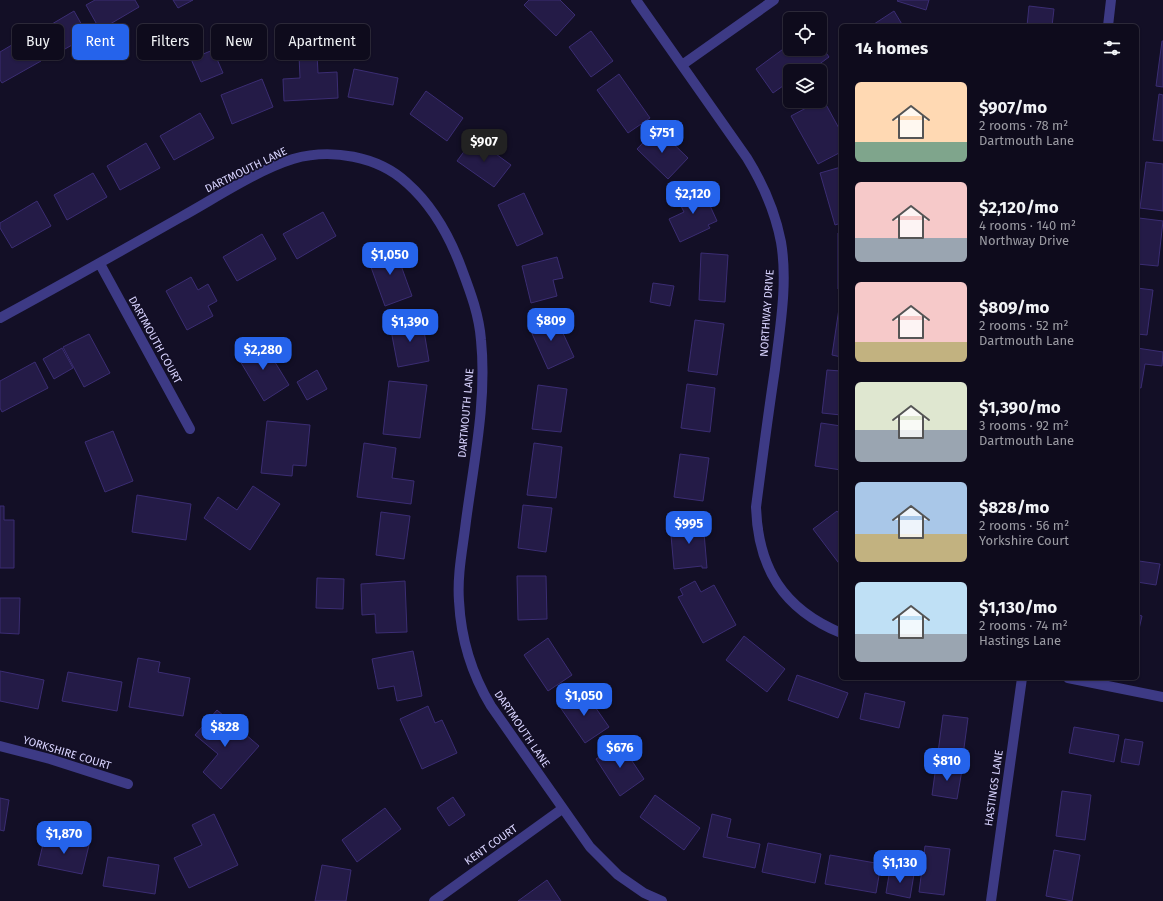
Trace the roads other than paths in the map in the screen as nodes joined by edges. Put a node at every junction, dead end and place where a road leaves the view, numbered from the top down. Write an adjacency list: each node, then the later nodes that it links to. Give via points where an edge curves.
1 (636, 0): 5 (street, NORTHWAY DRIVE)
2 (774, 0): 5 (street)
3 (1112, 0): 4 (street)
4 (1108, 24)
5 (682, 65): 9 (street, NORTHWAY DRIVE, via 763,184 781,242 783,290 780,330 756,507 761,548 770,573 788,598 802,611)
6 (100, 264): 7 (street, DARTMOUTH LANE); 8 (street, DARTMOUTH COURT); 15 (street, DARTMOUTH LANE, via 238,185 292,160 307,156 338,155 362,159 382,166 402,178 421,195 441,222 455,251 473,300 481,338 482,390 459,581 465,651 476,682 490,706)
7 (0, 318)
8 (190, 429)
9 (839, 632)
10 (1022, 680): 18 (street, HASTINGS LANE)
11 (1078, 680): 12 (street)
12 (1163, 697)
13 (0, 746): 14 (street, YORKSHIRE COURT, via 50,758)
14 (128, 784)
15 (562, 809): 16 (street, KENT COURT); 17 (street, DARTMOUTH LANE, via 590,847 618,875 644,893)
16 (434, 901)
17 (662, 901)
18 (991, 901)

